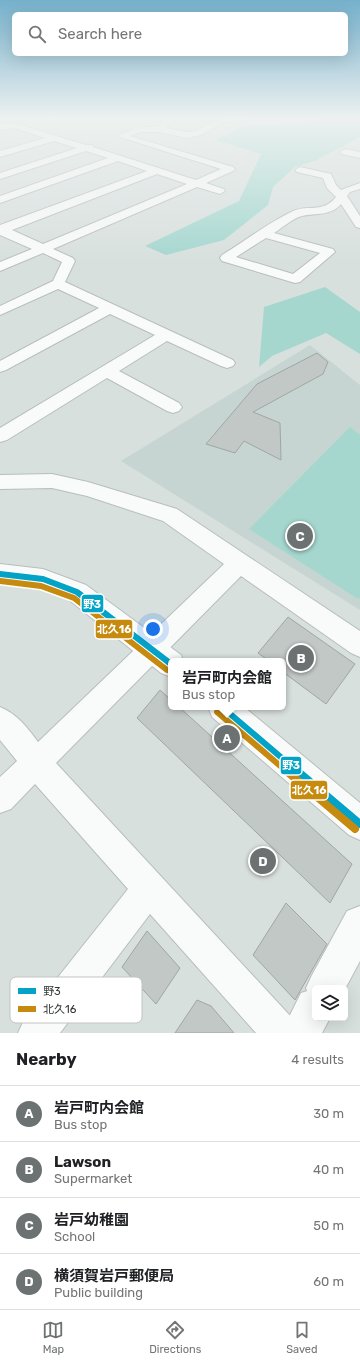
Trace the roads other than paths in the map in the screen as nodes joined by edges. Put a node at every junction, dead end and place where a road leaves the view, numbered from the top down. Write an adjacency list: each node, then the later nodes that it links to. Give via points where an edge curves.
1 (30, 166): 7 (street)
2 (95, 166): 12 (street)
3 (144, 166): 5 (street)
4 (220, 166): 8 (street, via 230,169)
5 (156, 170): 8 (street); 14 (street)
6 (300, 170): 11 (street, via 327,176 331,186)
7 (0, 176)
8 (196, 183): 10 (street); 16 (street)
9 (360, 186): 11 (street, via 346,190)
10 (220, 191)
11 (342, 196): 13 (street); 15 (street, via 334,206 316,212 298,213)
12 (0, 200)
13 (360, 225)
14 (1, 230): 16 (street)
15 (265, 234): 15 (street, via 272,236 330,252 295,279 226,258)
16 (42, 248): 17 (street); 18 (street, via 69,261)
17 (0, 266)
18 (58, 284): 19 (street); 20 (street)
19 (110, 308): 21 (street); 23 (street)
20 (0, 311)
21 (166, 335): 22 (street); 24 (street)
22 (227, 363)
23 (0, 367)
24 (107, 371): 25 (street); 26 (street)
25 (173, 407)
26 (0, 436)
27 (0, 482): 28 (street, via 52,480 170,515)
28 (240, 563): 30 (street); 31 (street)
29 (0, 574): 31 (street, via 43,579 77,592)
30 (360, 645)
31 (162, 656): 34 (street)
32 (226, 710): 36 (street)
33 (0, 721): 34 (street, via 16,736)
34 (35, 762): 35 (street); 37 (street)
35 (0, 798)
36 (360, 824)
37 (150, 887): 39 (street); 44 (street)
38 (360, 924): 40 (street)
39 (80, 977)
40 (328, 985)
41 (312, 1013): 45 (street)
42 (45, 1023): 43 (street)
43 (37, 1033)
44 (281, 1033)
45 (301, 1033)

